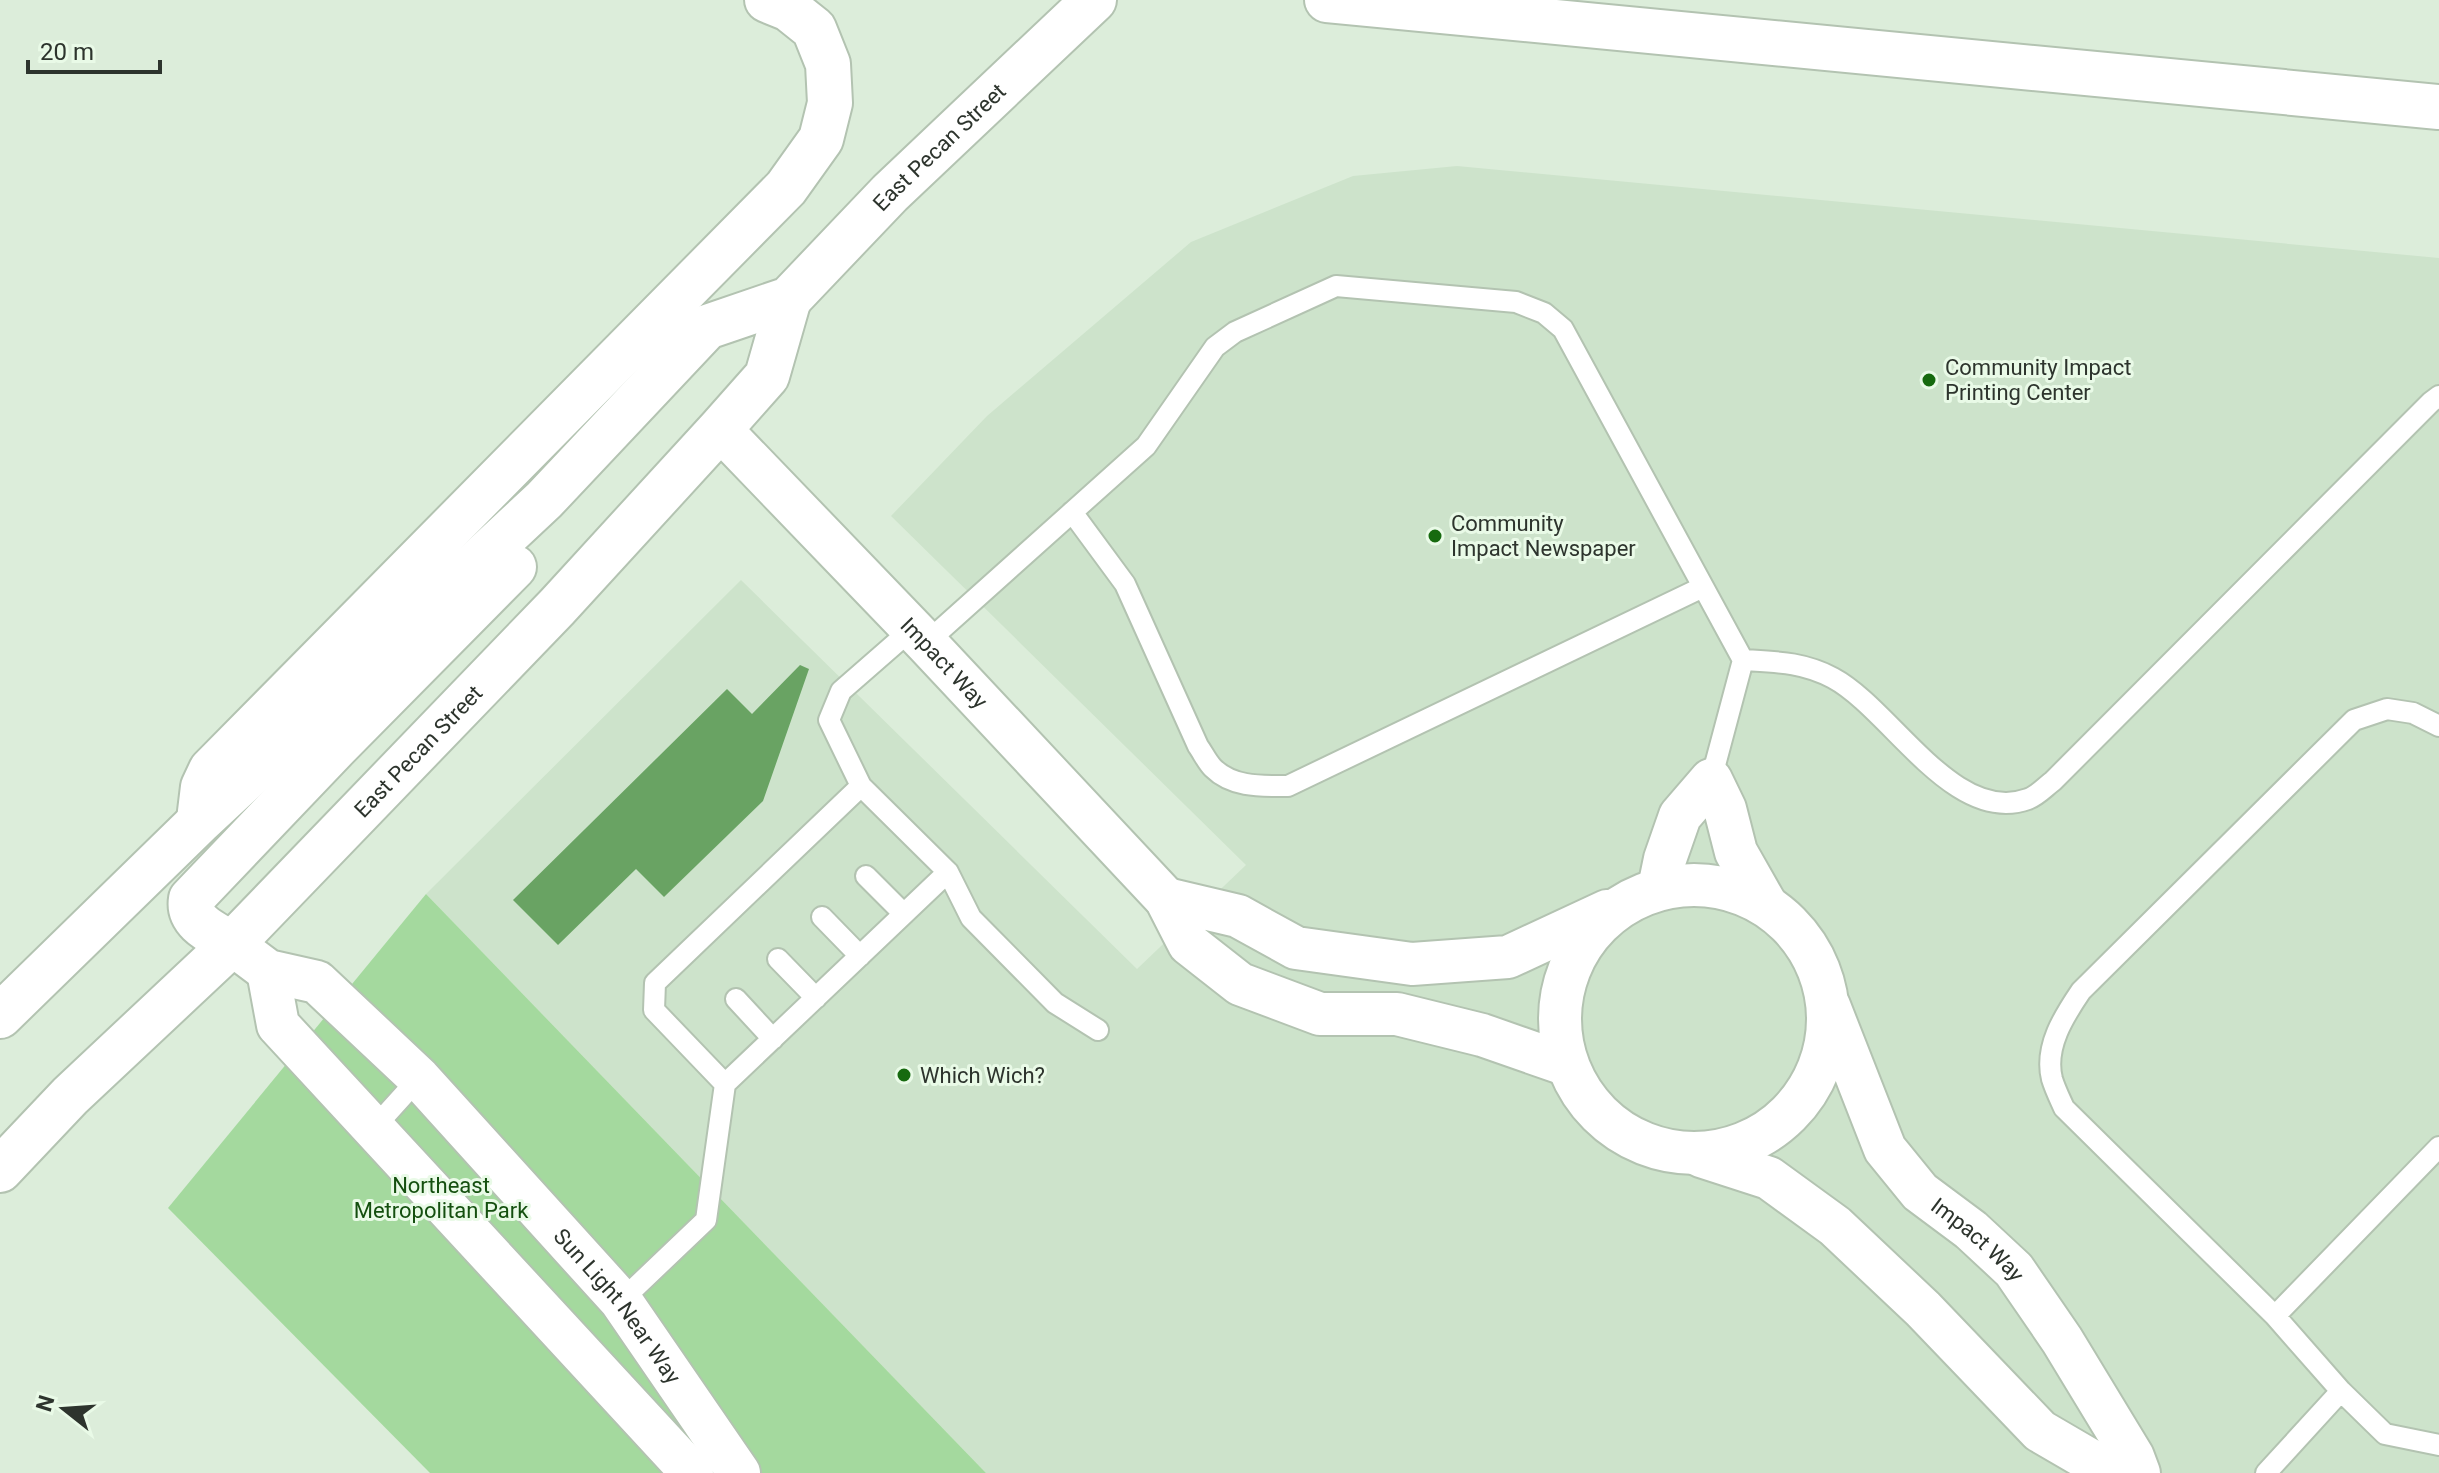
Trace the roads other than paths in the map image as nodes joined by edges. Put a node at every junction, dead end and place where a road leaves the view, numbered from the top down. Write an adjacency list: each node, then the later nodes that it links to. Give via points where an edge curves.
1 (767, 0): 16 (main road, via 814,29 828,64 830,103 821,139 786,188 211,770)
2 (1094, 0): 5 (main road, East Pecan Street, via 890,193)
3 (1327, 0): 4 (main road)
4 (2439, 107)
5 (789, 299): 7 (main road, East Pecan Street, via 767,376); 8 (main road, East Pecan Street, via 707,327)
6 (2439, 396): 12 (lane, via 2031,798 2007,804 1979,799 1942,776 1864,699 1833,678 1800,664)
7 (720, 429): 11 (street, Impact Way); 25 (main road, East Pecan Street, via 557,607)
8 (544, 500): 16 (main road, East Pecan Street); 25 (main road, via 537,543 191,899 194,919)
9 (1072, 512): 10 (lane, via 1125,584 1198,746 1213,768 1255,786 1288,786); 10 (lane, via 1146,446 1215,347 1235,332 1336,286 1516,302 1544,313 1563,329); 11 (lane)
10 (1703, 587): 12 (lane)
11 (919, 636): 15 (lane, via 841,691 829,720); 20 (street, Impact Way)
12 (1743, 660): 14 (lane)
13 (2439, 726): 43 (lane, via 2413,713 2387,709 2354,720 2081,991 2051,1049 2051,1077 2064,1108)
14 (1711, 780): 19 (street, via 1680,816); 21 (street, via 1736,852)
15 (861, 786): 17 (lane); 37 (lane, via 826,834 696,957 655,983 654,1010)
16 (199, 822): 32 (main road, East Pecan Street)
17 (948, 872): 23 (lane); 33 (lane, via 971,918 1055,1003)
18 (866, 876): 23 (lane)
19 (1659, 888): 21 (street, via 1709,884); 22 (street)
20 (1166, 899): 22 (street, via 1238,916 1296,948 1412,964 1508,957); 35 (street, Impact Way, via 1189,944 1240,984 1320,1014 1397,1014 1482,1035)
21 (1765, 903): 31 (street, via 1800,933 1816,959)
22 (1618, 907): 35 (street, via 1585,939 1560,997)
23 (904, 914): 26 (lane)
24 (822, 917): 26 (lane)
25 (232, 944): 28 (street, Sun Light Near Way); 41 (main road, East Pecan Street, via 70,1096)
26 (860, 956): 29 (lane)
27 (778, 959): 29 (lane)
28 (268, 971): 36 (street, Sun Light Near Way, via 317,982); 38 (street, via 278,1025)
29 (816, 998): 34 (lane)
30 (736, 999): 34 (lane)
31 (1829, 1005): 40 (street, via 1818,1075 1790,1117 1754,1142); 49 (street, Impact Way, via 1885,1149 1920,1192 2014,1270 2070,1353)
32 (0, 1016)
33 (1098, 1030)
34 (773, 1039): 37 (lane)
35 (1565, 1064): 40 (street, via 1597,1116 1633,1142)
36 (419, 1078): 38 (lane); 42 (street, Sun Light Near Way)
37 (725, 1084): 42 (lane, via 706,1220)
38 (373, 1129): 46 (street)
39 (2439, 1147): 43 (lane)
40 (1701, 1156): 48 (street, via 1769,1178 1835,1226 2040,1431)
41 (0, 1170)
42 (621, 1301): 47 (street, Sun Light Near Way)
43 (2275, 1316): 44 (lane)
44 (2341, 1391): 45 (lane, via 2385,1434); 50 (lane)
45 (2439, 1445)
46 (692, 1473)
47 (739, 1473)
48 (2112, 1473)
49 (2139, 1473)
50 (2266, 1473)

